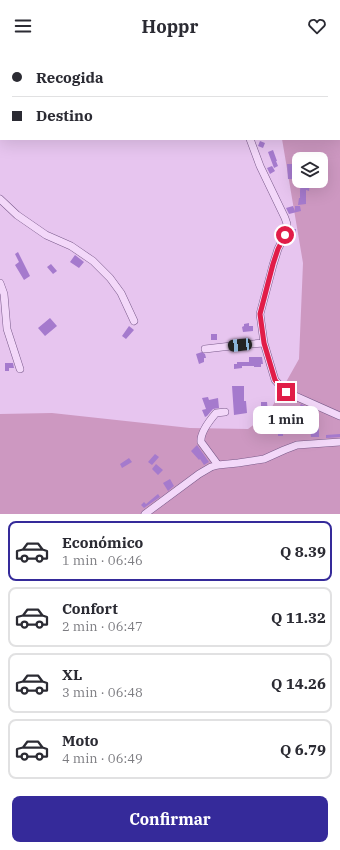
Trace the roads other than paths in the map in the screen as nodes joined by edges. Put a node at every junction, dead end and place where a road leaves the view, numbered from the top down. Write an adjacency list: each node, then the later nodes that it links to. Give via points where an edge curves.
1 (250, 140): 5 (street, via 287,224 260,314)
2 (0, 199): 4 (street, via 17,215 46,235 71,246 93,262 121,293)
3 (0, 283): 7 (street, via 4,294 8,329)
4 (134, 321)
5 (264, 343): 6 (street); 9 (street, via 275,380 286,392)
6 (205, 349)
7 (20, 369)
8 (225, 412): 11 (street, via 216,413 200,440)
9 (340, 416)
10 (340, 442): 11 (street, via 297,445 264,459)
11 (218, 465): 12 (street, via 199,474)
12 (145, 514)

